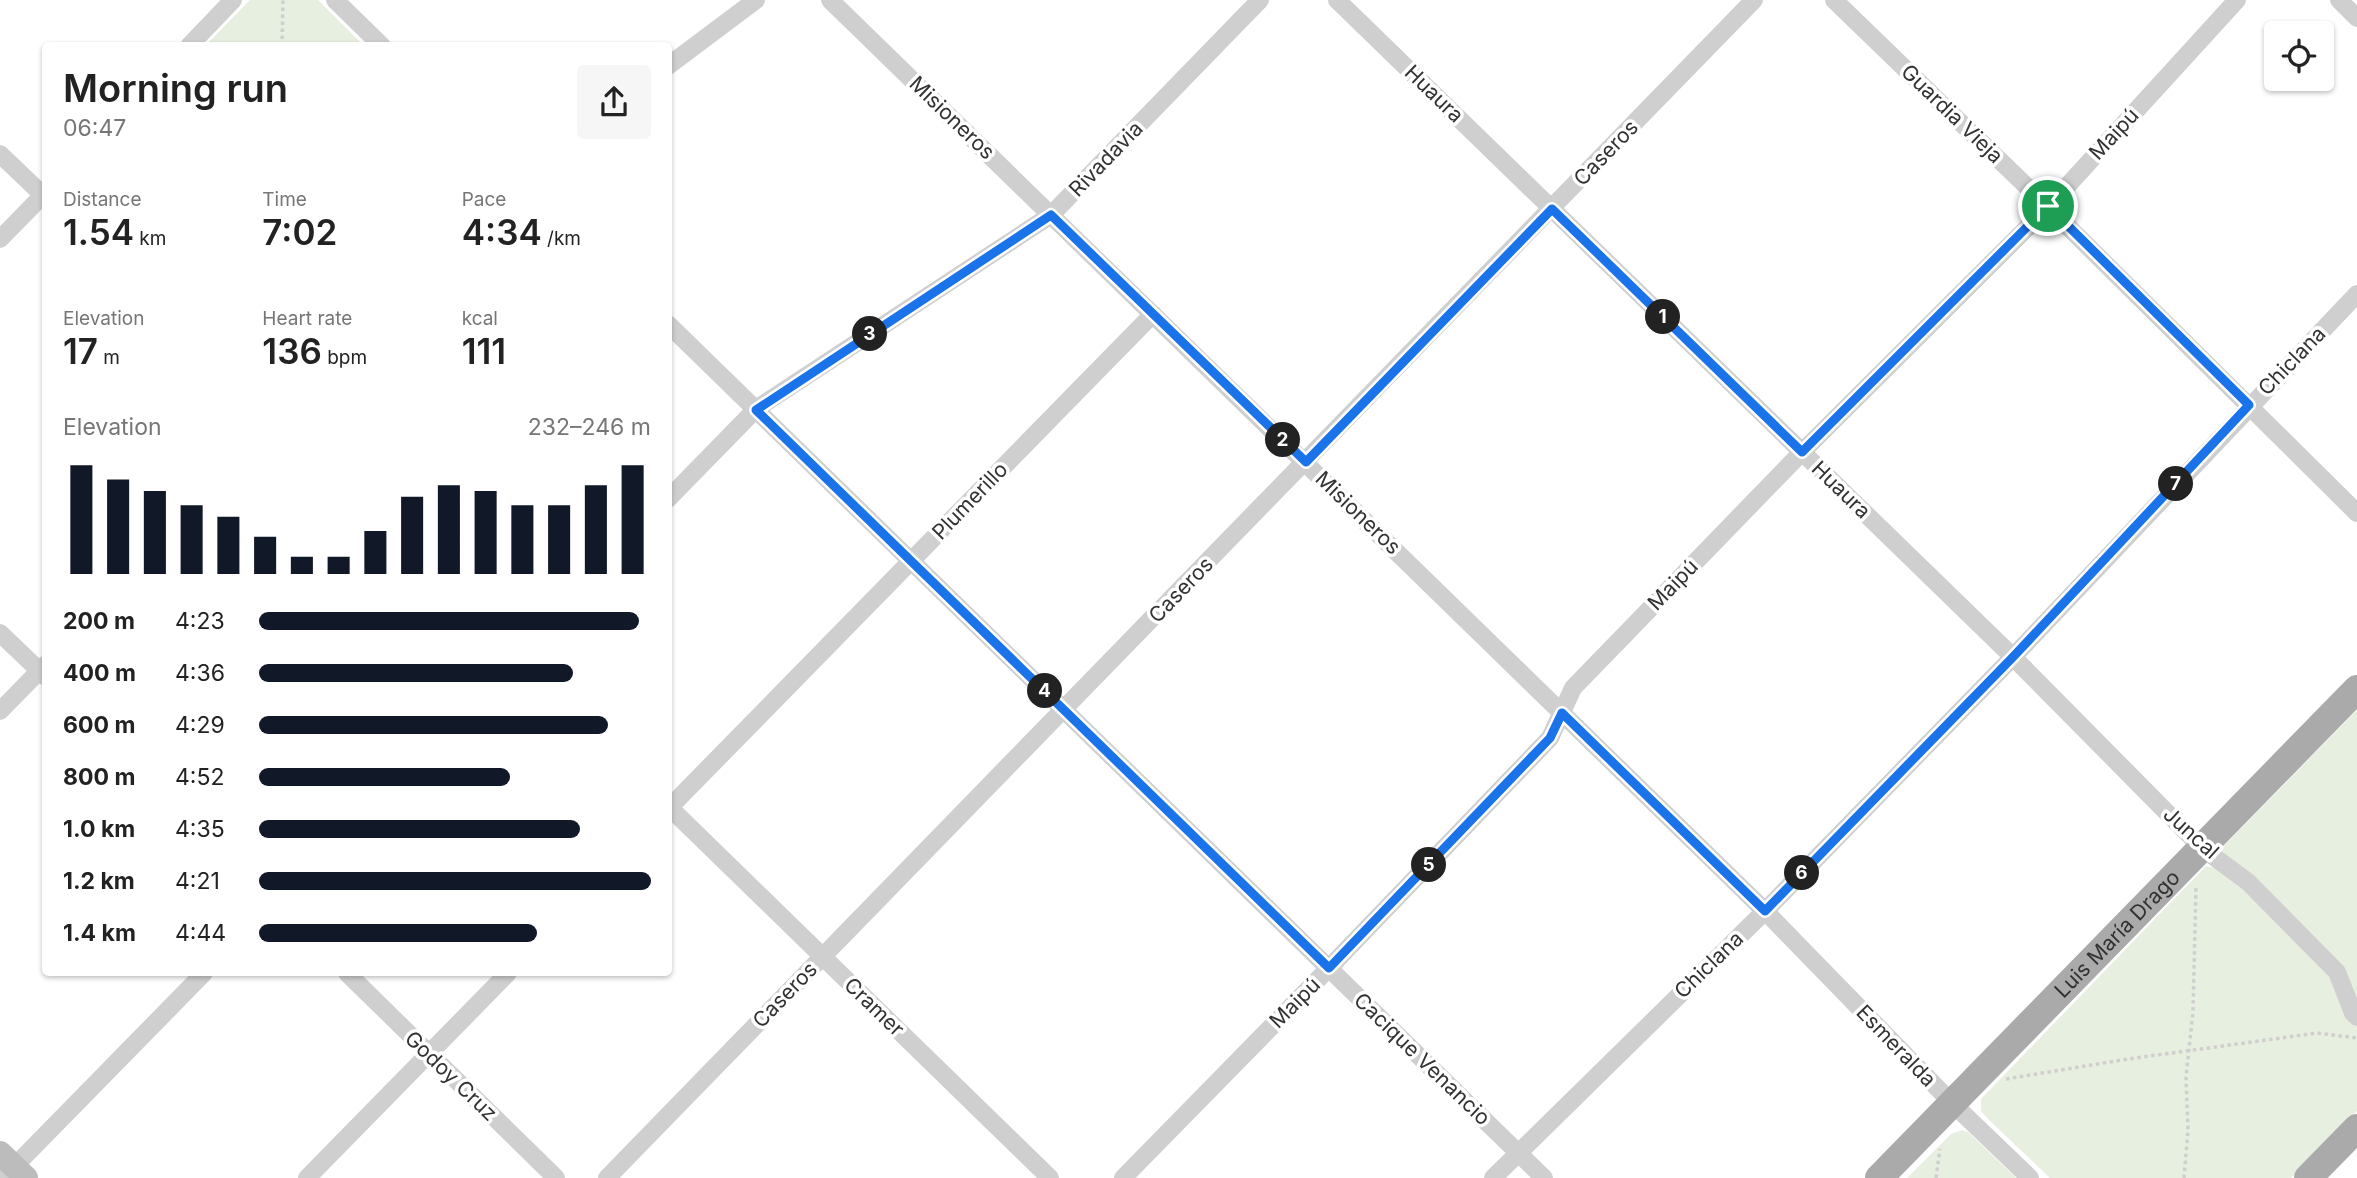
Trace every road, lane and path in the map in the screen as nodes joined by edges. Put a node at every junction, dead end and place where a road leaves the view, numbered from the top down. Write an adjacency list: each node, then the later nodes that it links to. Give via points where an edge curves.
1 (233, 0): 13 (street)
2 (283, 0): 14 (path)
3 (335, 0): 15 (street)
4 (756, 0): 16 (street)
5 (830, 0): 22 (street, Misioneros)
6 (1260, 0): 22 (street, Rivadavia)
7 (1337, 0): 21 (street, Huaura)
8 (1754, 0): 21 (street, Caseros)
9 (1834, 0): 20 (street, Guardia Vieja)
10 (2237, 0): 20 (street, Maipú)
11 (2339, 0): 12 (street)
12 (2357, 18)
13 (193, 42)
14 (282, 42)
15 (378, 42)
16 (672, 63)
17 (0, 154): 18 (street)
18 (42, 192)
19 (42, 198): 23 (street)
20 (2048, 206): 27 (street, Guardia Vieja); 29 (street, Maipú)
21 (1552, 209): 29 (street, Huaura); 30 (street, Caseros)
22 (1051, 215): 25 (street, Misioneros); 28 (street, Rivadavia)
23 (0, 239)
24 (2357, 294): 27 (street, Chiclana)
25 (1153, 314): 30 (street, Misioneros); 33 (street, Plumerillo)
26 (672, 328): 28 (street, Cacique Venancio)
27 (2249, 405): 32 (street, Guardia Vieja); 35 (street, Chiclana)
28 (756, 410): 31 (street, Rivadavia); 33 (street, Cacique Venancio)
29 (1802, 452): 35 (street, Huaura); 41 (street, Maipú, via 1573,688)
30 (1306, 462): 39 (street, Caseros); 41 (street, Misioneros)
31 (672, 495)
32 (2357, 513)
33 (911, 561): 39 (street, Cacique Venancio); 42 (street, Plumerillo)
34 (0, 633): 36 (street)
35 (2013, 657): 44 (street, Juncal); 45 (street, Chiclana)
36 (42, 670)
37 (42, 672): 40 (street)
38 (2357, 689): 44 (main road, Luis María Drago)
39 (1064, 710): 46 (street, Caseros); 47 (street, Cacique Venancio)
40 (0, 711)
41 (1562, 713): 45 (street, Misioneros); 47 (street, Maipú, via 1550,738)
42 (672, 804)
43 (672, 810): 46 (street, Cramer)
44 (2199, 851): 51 (street, Juncal, via 2248,882 2337,972); 53 (path); 55 (main road, Luis María Drago)
45 (1765, 911): 56 (street, Esmeralda); 58 (street, Chiclana)
46 (823, 957): 62 (street, Caseros); 63 (street, Cramer)
47 (1329, 968): 58 (street, Cacique Venancio); 64 (street, Maipú)
48 (201, 976): 59 (street)
49 (350, 976): 54 (street, Godoy Cruz)
50 (505, 976): 54 (street)
51 (2357, 1017)
52 (2357, 1038): 53 (path, via 2317,1033)
53 (2189, 1052): 55 (path); 69 (path)
54 (429, 1054): 60 (street); 61 (street, Godoy Cruz)
55 (1972, 1083): 56 (main road, Luis María Drago)
56 (1952, 1103): 67 (main road, Luis María Drago); 68 (street, Esmeralda)
57 (2357, 1128): 70 (main road)
58 (1517, 1152): 65 (street, Chiclana); 66 (street, Cacique Venancio)
59 (11, 1169)
60 (307, 1178)
61 (556, 1178)
62 (607, 1178)
63 (1050, 1178)
64 (1123, 1178)
65 (1493, 1178)
66 (1544, 1178)
67 (1879, 1178)
68 (2030, 1178)
69 (2184, 1178)
70 (2308, 1178)

